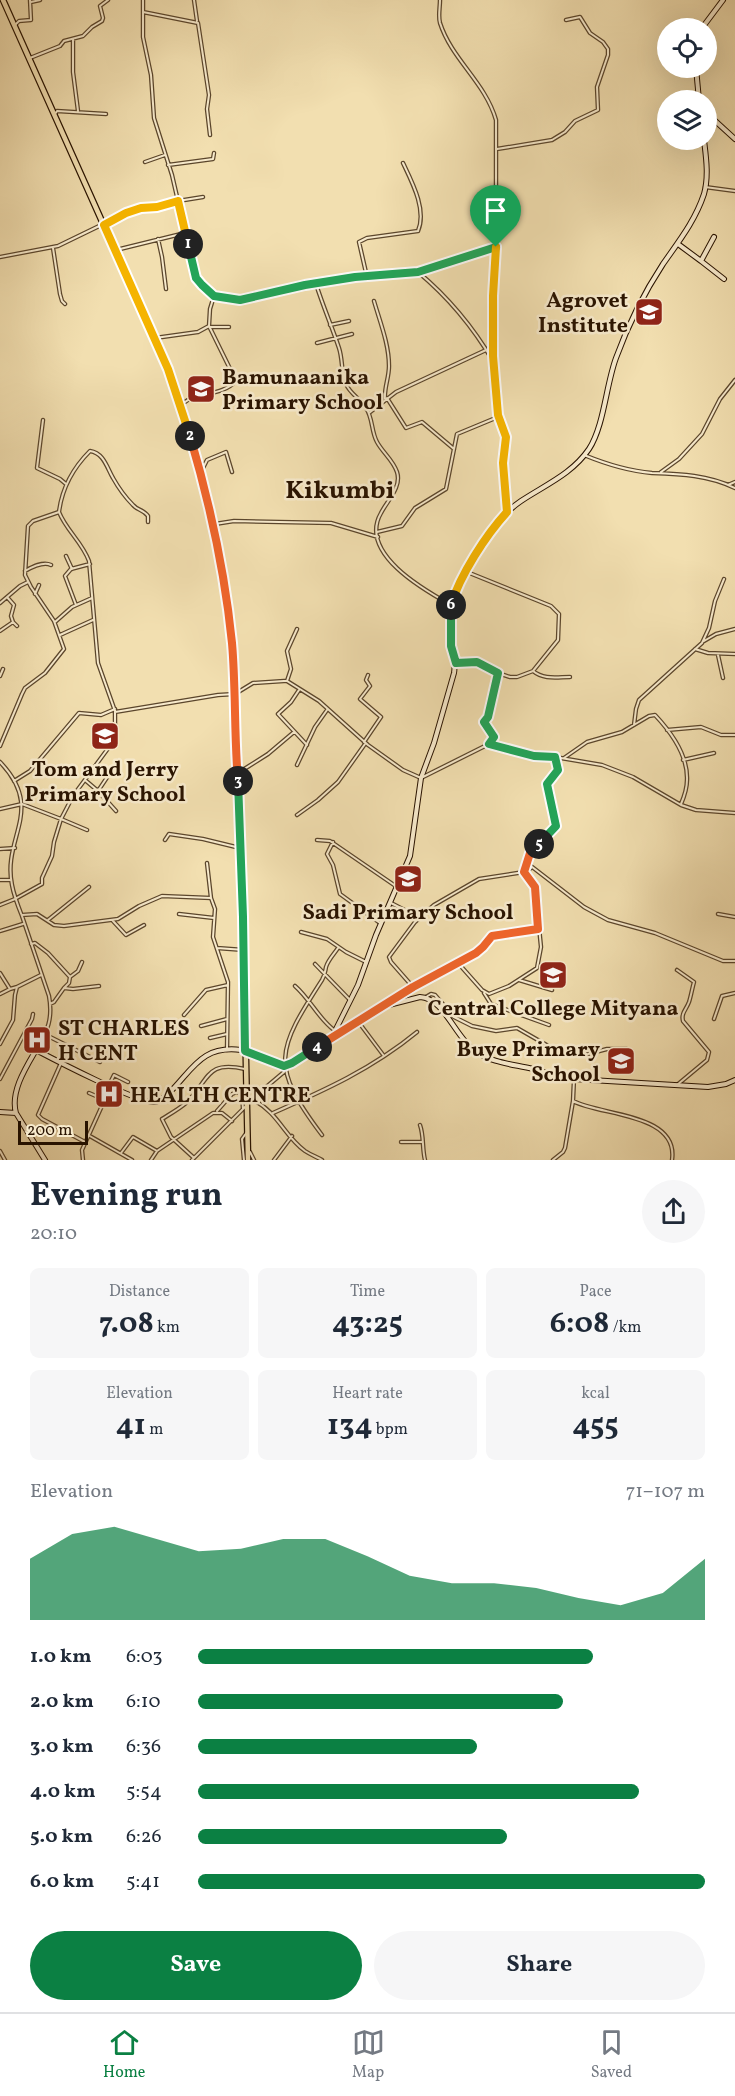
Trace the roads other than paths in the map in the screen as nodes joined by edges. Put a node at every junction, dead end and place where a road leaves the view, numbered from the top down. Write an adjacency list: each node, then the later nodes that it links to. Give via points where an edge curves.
1 (3, 0): 13 (main road)
2 (40, 0): 8 (street)
3 (108, 0): 14 (street, via 100,4 102,21)
4 (143, 0): 9 (street)
5 (194, 0): 12 (street)
6 (440, 0): 22 (street, via 441,24 460,61 489,99 496,120)
7 (723, 0): 10 (street)
8 (31, 1): 13 (street, via 31,21 18,21)
9 (143, 12): 12 (street); 25 (street, via 154,118)
10 (710, 18)
11 (566, 20): 22 (street, via 580,17 590,33 608,49 597,87 598,110 552,140)
12 (198, 23): 20 (street, via 209,95)
13 (15, 25): 15 (main road)
14 (73, 39): 15 (street); 16 (street)
15 (30, 58): 17 (main road)
16 (78, 111): 17 (street); 18 (street)
17 (55, 114): 33 (main road)
18 (106, 114)
19 (717, 123): 21 (street)
20 (210, 135)
21 (734, 138)
22 (497, 149): 38 (street)
23 (705, 150): 29 (street)
24 (214, 153): 28 (street, via 213,159)
25 (165, 155): 26 (street); 28 (street)
26 (145, 162)
27 (404, 163): 44 (street, via 415,187 420,228 359,242)
28 (168, 165): 32 (street)
29 (705, 186): 30 (street); 37 (street, via 693,219)
30 (735, 191)
31 (203, 196): 32 (street)
32 (178, 201): 33 (street, via 141,208); 34 (street)
33 (104, 225): 39 (street); 40 (main road)
34 (185, 233): 36 (street); 48 (street, via 196,278)
35 (714, 237): 42 (street)
36 (158, 239): 40 (street); 47 (street)
37 (678, 244): 42 (street); 68 (street, via 623,339 609,376 596,433)
38 (496, 247): 43 (street); 60 (street)
39 (54, 248): 41 (street); 50 (street)
40 (117, 250): 56 (main road)
41 (0, 257)
42 (702, 261): 45 (street)
43 (418, 272): 44 (street); 59 (street, via 455,309)
44 (367, 277): 46 (street)
45 (724, 279)
46 (316, 284): 48 (street, via 240,300); 52 (street)
47 (166, 289)
48 (214, 296): 53 (street)
49 (374, 301): 62 (street, via 388,356)
50 (65, 304)
51 (349, 321): 52 (street)
52 (330, 325): 57 (street)
53 (210, 326): 54 (street); 56 (street, via 198,332); 63 (street, via 236,381 219,392 189,398)
54 (229, 327)
55 (352, 334): 57 (street)
56 (155, 338): 63 (main road)
57 (335, 338): 58 (street); 64 (street, via 347,387)
58 (317, 343)
59 (486, 350): 60 (street); 62 (street)
60 (494, 363): 65 (street)
61 (735, 380): 71 (street, via 702,434 679,459)
62 (386, 399): 64 (street); 67 (street, via 406,428 422,422)
63 (181, 405): 69 (main road)
64 (369, 413): 80 (street, via 376,440 398,478 396,489 379,516)
65 (498, 417): 67 (street, via 458,433); 77 (street, via 506,437 503,463)
66 (43, 420): 73 (street, via 37,468)
67 (454, 449): 80 (street, via 446,489 414,508 402,526)
68 (584, 455): 71 (street, via 623,469); 77 (street, via 567,473)
69 (201, 472): 70 (street, via 207,460 226,452); 79 (main road)
70 (232, 472)
71 (660, 472): 74 (street, via 691,474)
72 (735, 482): 74 (street)
73 (66, 484): 76 (street); 78 (street, via 81,460 94,451 133,506 145,512)
74 (728, 485): 75 (street)
75 (735, 488)
76 (59, 512): 83 (street); 86 (street, via 28,526)
77 (507, 512): 87 (street)
78 (148, 522)
79 (214, 525): 81 (street, via 234,521 331,523); 119 (main road, via 232,642)
80 (377, 532): 81 (street)
81 (378, 537): 96 (street, via 400,573)
82 (66, 556): 85 (street)
83 (90, 564): 85 (street); 93 (street)
84 (51, 565): 86 (street, via 41,564)
85 (72, 569): 95 (street, via 65,576)
86 (25, 571): 89 (street)
87 (466, 572): 96 (street); 111 (street, via 551,606 559,614 558,640)
88 (724, 579): 105 (street)
89 (28, 582): 91 (street); 92 (street)
90 (39, 585): 91 (street)
91 (35, 594): 99 (street)
92 (7, 597): 94 (street); 98 (street, via 14,605)
93 (92, 598): 95 (street); 97 (street)
94 (0, 603)
95 (76, 605): 99 (street)
96 (451, 605): 109 (street, via 451,646)
97 (94, 620): 104 (street); 121 (street, via 98,663)
98 (13, 622): 100 (street); 103 (street)
99 (55, 622): 104 (street)
100 (17, 626)
101 (297, 629): 117 (street, via 287,651 291,669)
102 (735, 629): 105 (street)
103 (0, 631)
104 (60, 635): 129 (street, via 63,651 45,673 25,688)
105 (702, 643): 106 (street)
106 (695, 649): 107 (street); 122 (street, via 639,700)
107 (718, 654): 108 (street); 116 (street)
108 (735, 654)
109 (456, 663): 112 (street, via 477,662); 138 (street)
110 (3, 669): 114 (street)
111 (533, 671): 112 (street, via 513,677); 115 (street, via 538,676)
112 (498, 673): 127 (street, via 484,722 494,737)
113 (368, 675): 126 (street, via 370,686 360,700 381,717)
114 (0, 676)
115 (570, 677)
116 (723, 678)
117 (287, 681): 118 (street); 119 (street, via 253,683)
118 (299, 690): 120 (street); 124 (street, via 278,713)
119 (235, 694): 121 (street); 137 (main road)
120 (327, 710): 126 (street); 128 (street)
121 (115, 711): 139 (street, via 116,739); 140 (street, via 101,715 79,713 30,771)
122 (634, 725): 123 (street, via 655,715); 132 (street, via 587,742)
123 (668, 730): 125 (street, via 701,727); 133 (street)
124 (294, 732): 128 (street); 137 (street)
125 (735, 735)
126 (365, 743): 138 (street); 147 (street, via 338,782)
127 (489, 744): 131 (street, via 534,756); 138 (street)
128 (307, 745): 136 (street)
129 (0, 746)
130 (714, 753): 133 (street)
131 (555, 757): 132 (street); 159 (street, via 558,770 547,784 556,826 531,850)
132 (564, 758): 143 (street, via 624,773)
133 (683, 760): 143 (street, via 687,782)
134 (118, 761): 141 (street)
135 (0, 762): 140 (street)
136 (297, 765)
137 (237, 774): 154 (main road)
138 (421, 778): 165 (street, via 410,856)
139 (85, 780): 141 (street); 148 (street)
140 (14, 781): 142 (street)
141 (98, 790): 145 (street)
142 (22, 804): 144 (street); 148 (street); 153 (street)
143 (681, 805): 146 (street)
144 (0, 809)
145 (116, 812)
146 (735, 813)
147 (297, 815)
148 (61, 819): 149 (street); 167 (street, via 42,884)
149 (87, 830)
150 (165, 840): 154 (street, via 169,834 189,836)
151 (317, 840): 152 (street)
152 (333, 842): 165 (street); 179 (street, via 327,854 340,894)
153 (15, 848): 156 (street); 157 (street)
154 (240, 848): 187 (main road)
155 (0, 849): 156 (street)
156 (7, 850): 157 (street)
157 (12, 857): 163 (street)
158 (207, 863): 166 (street)
159 (527, 863): 160 (street); 161 (street)
160 (531, 868): 161 (street); 188 (street, via 608,920 655,933 723,961)
161 (524, 872): 174 (street, via 479,879); 181 (street, via 535,887)
162 (0, 880): 163 (street)
163 (11, 880): 167 (street)
164 (89, 887): 176 (street)
165 (397, 887): 168 (street)
166 (211, 898): 175 (street); 177 (street, via 162,896)
167 (15, 899): 169 (street); 170 (street)
168 (392, 903): 174 (street); 179 (street)
169 (0, 905)
170 (22, 915): 176 (street, via 37,914); 178 (street)
171 (179, 915): 175 (street)
172 (718, 915): 173 (street)
173 (735, 916)
174 (419, 917): 203 (street, via 389,957)
175 (214, 918): 185 (street, via 212,934)
176 (48, 920): 177 (street, via 58,927)
177 (113, 921): 180 (street, via 126,935)
178 (24, 923): 182 (street); 184 (street)
179 (382, 924): 190 (street)
180 (144, 925)
181 (538, 929): 191 (street, via 492,936 483,947); 198 (street, via 538,965)
182 (0, 931)
183 (302, 932): 186 (street, via 327,939)
184 (31, 944): 195 (street); 197 (street, via 48,953)
185 (216, 948): 187 (street); 199 (street)
186 (338, 948): 190 (street); 196 (street)
187 (244, 950): 232 (main road)
188 (735, 961)
189 (82, 962): 197 (street)
190 (367, 962): 211 (street)
191 (458, 963): 203 (street); 206 (street)
192 (315, 964): 196 (street)
193 (677, 970): 243 (street, via 694,982 683,1021 709,1052 707,1060)
194 (0, 973): 205 (street)
195 (42, 975): 202 (street); 213 (street)
196 (325, 975): 211 (street); 212 (street)
197 (70, 977): 204 (street)
198 (519, 980): 206 (street, via 492,993); 207 (street)
199 (228, 985): 216 (street, via 206,990); 217 (street)
200 (99, 986): 204 (street)
201 (295, 986): 212 (street)
202 (17, 987): 205 (street); 228 (street, via 13,1020)
203 (413, 987): 214 (street)
204 (64, 988): 213 (street)
205 (10, 989): 209 (street)
206 (482, 990): 220 (street, via 491,1004)
207 (552, 990)
208 (735, 993): 218 (street, via 722,996)
209 (0, 994)
210 (426, 997): 214 (street); 229 (street, via 435,995 454,1017 472,1026 496,1031 517,1028 564,1055); 238 (street, via 436,1003 465,1044 487,1058 556,1077)
211 (349, 999): 222 (street)
212 (309, 1001): 222 (street); 237 (street, via 288,1041)
213 (50, 1004): 225 (street)
214 (377, 1008): 219 (street)
215 (33, 1014): 239 (street)
216 (184, 1015)
217 (227, 1019): 221 (street); 224 (street)
218 (714, 1019)
219 (357, 1020): 226 (street); 233 (street)
220 (549, 1025)
221 (201, 1026)
222 (335, 1031): 226 (street)
223 (417, 1032): 233 (street)
224 (227, 1034): 227 (street); 231 (street)
225 (46, 1035): 230 (street); 234 (street)
226 (332, 1037): 237 (street)
227 (210, 1038)
228 (0, 1044)
229 (627, 1049)
230 (36, 1050): 235 (street); 251 (street, via 18,1090)
231 (227, 1050): 232 (street); 242 (street, via 201,1058 158,1101 142,1099)
232 (245, 1051): 236 (main road); 237 (street)
233 (384, 1057): 247 (street, via 332,1088)
234 (99, 1062)
235 (61, 1063): 242 (street); 260 (street, via 38,1115)
236 (245, 1069): 248 (main road); 259 (street, via 224,1066 213,1070 186,1103 162,1119)
237 (284, 1069): 247 (street); 248 (street)
238 (574, 1078): 243 (street); 246 (street)
239 (0, 1079)
240 (735, 1080): 243 (street, via 708,1087)
241 (128, 1082): 242 (street, via 114,1075)
242 (110, 1085): 245 (street)
243 (677, 1085)
244 (89, 1093): 245 (street)
245 (105, 1099): 256 (street)
246 (573, 1101): 278 (street, via 565,1148); 279 (street, via 659,1128 671,1147)
247 (299, 1102): 252 (street); 257 (street)
248 (247, 1103): 250 (street, via 237,1092); 252 (street, via 262,1104); 253 (street); 255 (main road)
249 (0, 1112): 251 (street)
250 (217, 1112): 253 (street); 259 (street)
251 (16, 1113): 269 (street)
252 (273, 1113): 258 (street)
253 (232, 1121): 267 (street)
254 (420, 1125): 262 (street)
255 (247, 1132): 263 (main road); 273 (street, via 242,1139)
256 (88, 1135): 260 (street); 266 (street)
257 (322, 1135)
258 (292, 1136): 275 (street); 276 (street)
259 (174, 1138): 265 (street); 267 (street)
260 (86, 1142): 270 (street)
261 (401, 1142): 262 (street)
262 (422, 1142): 277 (street)
263 (248, 1149): 273 (main road); 274 (street)
264 (0, 1150): 268 (street)
265 (157, 1151): 266 (street, via 132,1137); 272 (street)
266 (121, 1153): 271 (street)
267 (193, 1159)
268 (5, 1160)
269 (45, 1160)
270 (83, 1160)
271 (132, 1160)
272 (151, 1160)
273 (246, 1160)
274 (254, 1160)
275 (274, 1160)
276 (322, 1160)
277 (425, 1160)
278 (553, 1160)
279 (672, 1160)

